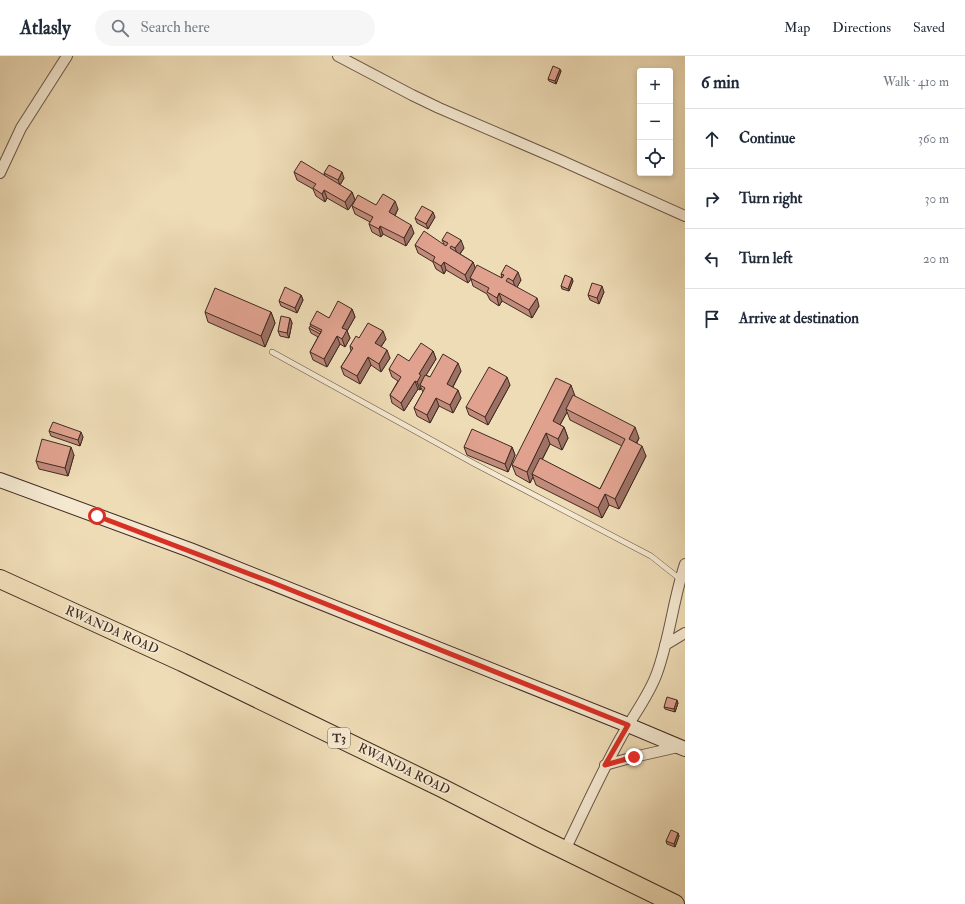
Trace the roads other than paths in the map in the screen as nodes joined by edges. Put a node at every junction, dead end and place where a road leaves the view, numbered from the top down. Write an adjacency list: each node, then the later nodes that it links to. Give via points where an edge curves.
1 (67, 56): 3 (street, via 20,128)
2 (338, 56): 4 (street, via 439,108)
3 (0, 173)
4 (685, 216)
5 (272, 352): 9 (lane, via 651,556)
6 (0, 480): 12 (street, via 205,556)
7 (685, 564): 9 (street)
8 (0, 579): 15 (highway, RWANDA ROAD / T3, via 182,662)
9 (680, 580): 11 (street)
10 (685, 633): 11 (street)
11 (665, 645): 12 (street, via 649,691)
12 (628, 725): 13 (street); 14 (street)
13 (681, 748): 14 (street)
14 (605, 765): 15 (street)
15 (565, 850): 16 (highway, RWANDA ROAD / T3)
16 (675, 904)

